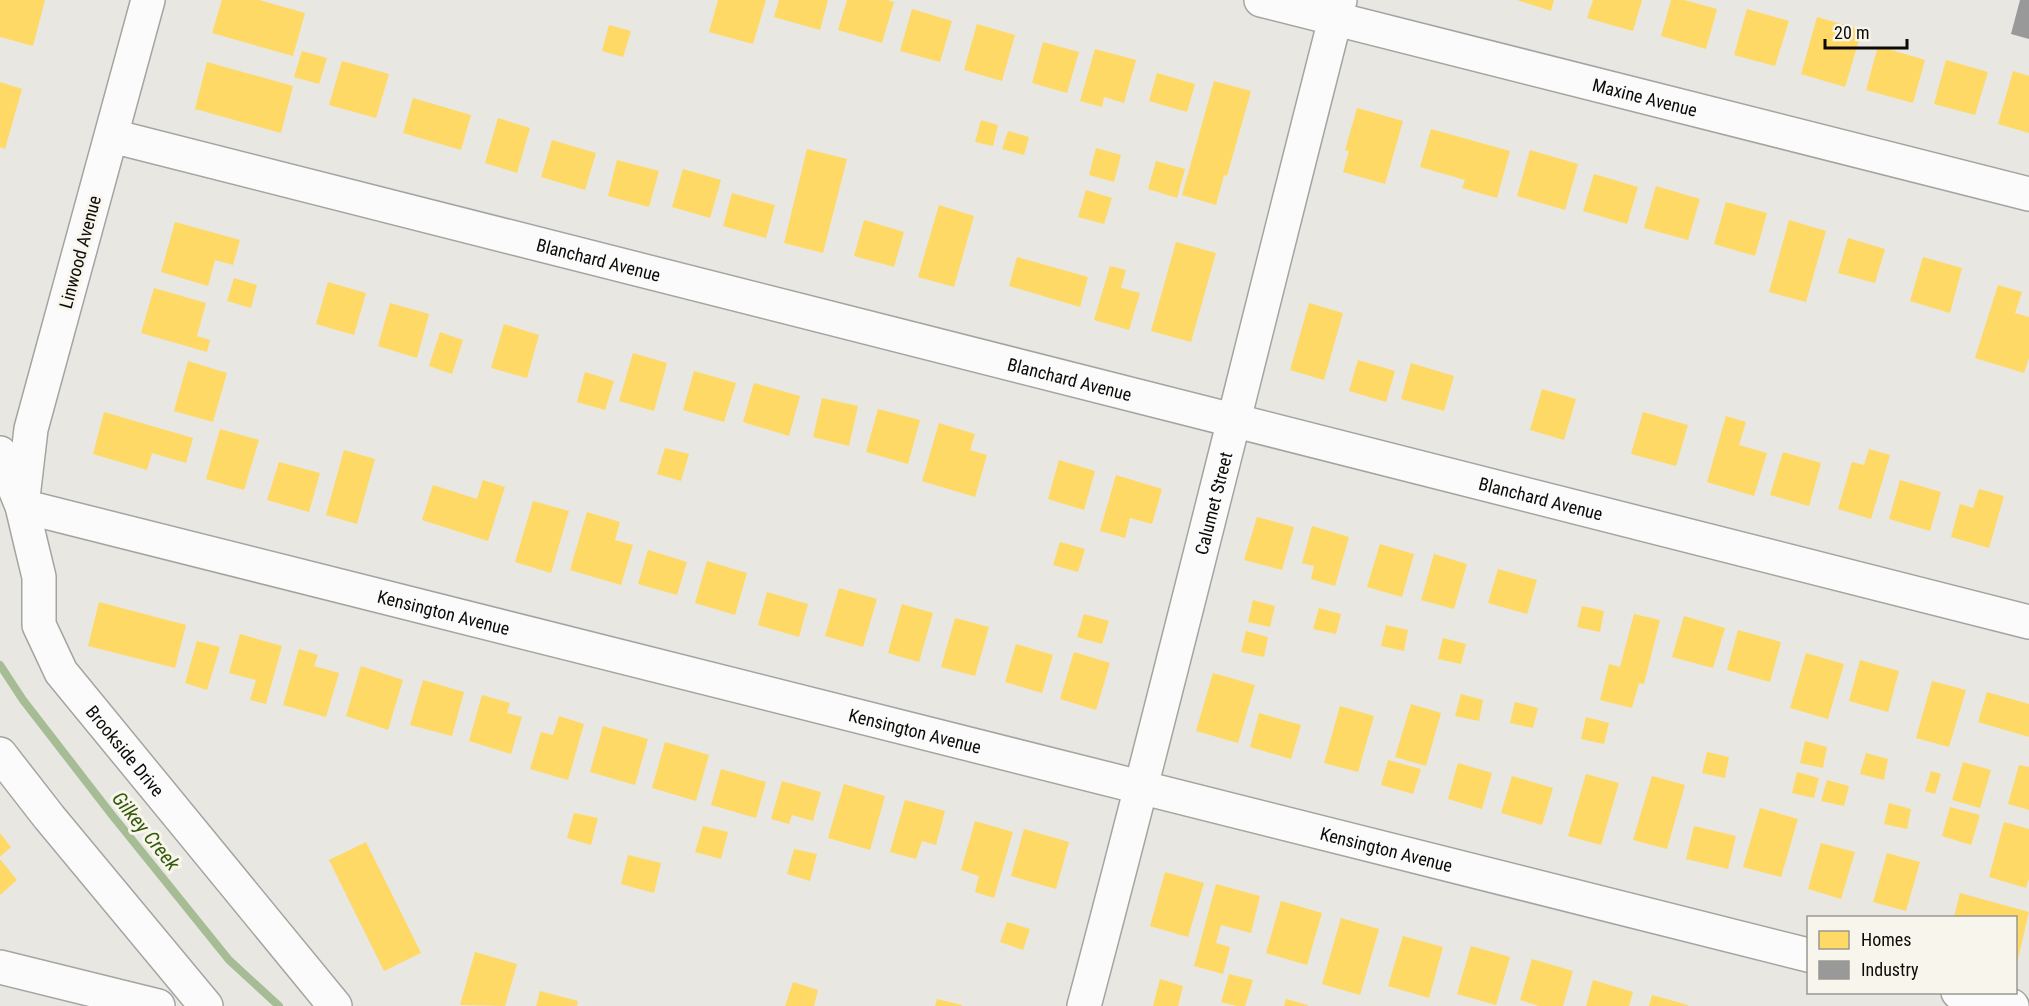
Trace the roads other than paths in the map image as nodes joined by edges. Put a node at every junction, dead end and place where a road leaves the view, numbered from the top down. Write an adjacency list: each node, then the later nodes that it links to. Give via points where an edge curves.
1 (148, 0): 4 (street, Linwood Avenue)
2 (1261, 0): 3 (street, Maxine Avenue)
3 (1338, 9): 5 (street, Maxine Avenue); 6 (street, Calumet Street)
4 (112, 136): 6 (street, Blanchard Avenue); 8 (street, Linwood Avenue, via 31,429)
5 (2029, 194)
6 (1232, 421): 9 (street, Blanchard Avenue); 11 (street, Calumet Street)
7 (0, 453): 8 (street, Brookside Drive)
8 (22, 506): 11 (street, Kensington Avenue); 17 (street, Brookside Drive, via 39,577 39,625 61,672)
9 (2029, 622)
10 (0, 754): 16 (street)
11 (1142, 788): 12 (street, Kensington Avenue); 18 (street, Calumet Street)
12 (1807, 954)
13 (0, 967): 15 (street)
14 (1962, 994): 19 (street)
15 (158, 1006)
16 (206, 1006)
17 (335, 1006)
18 (1084, 1006)
19 (2012, 1006)

